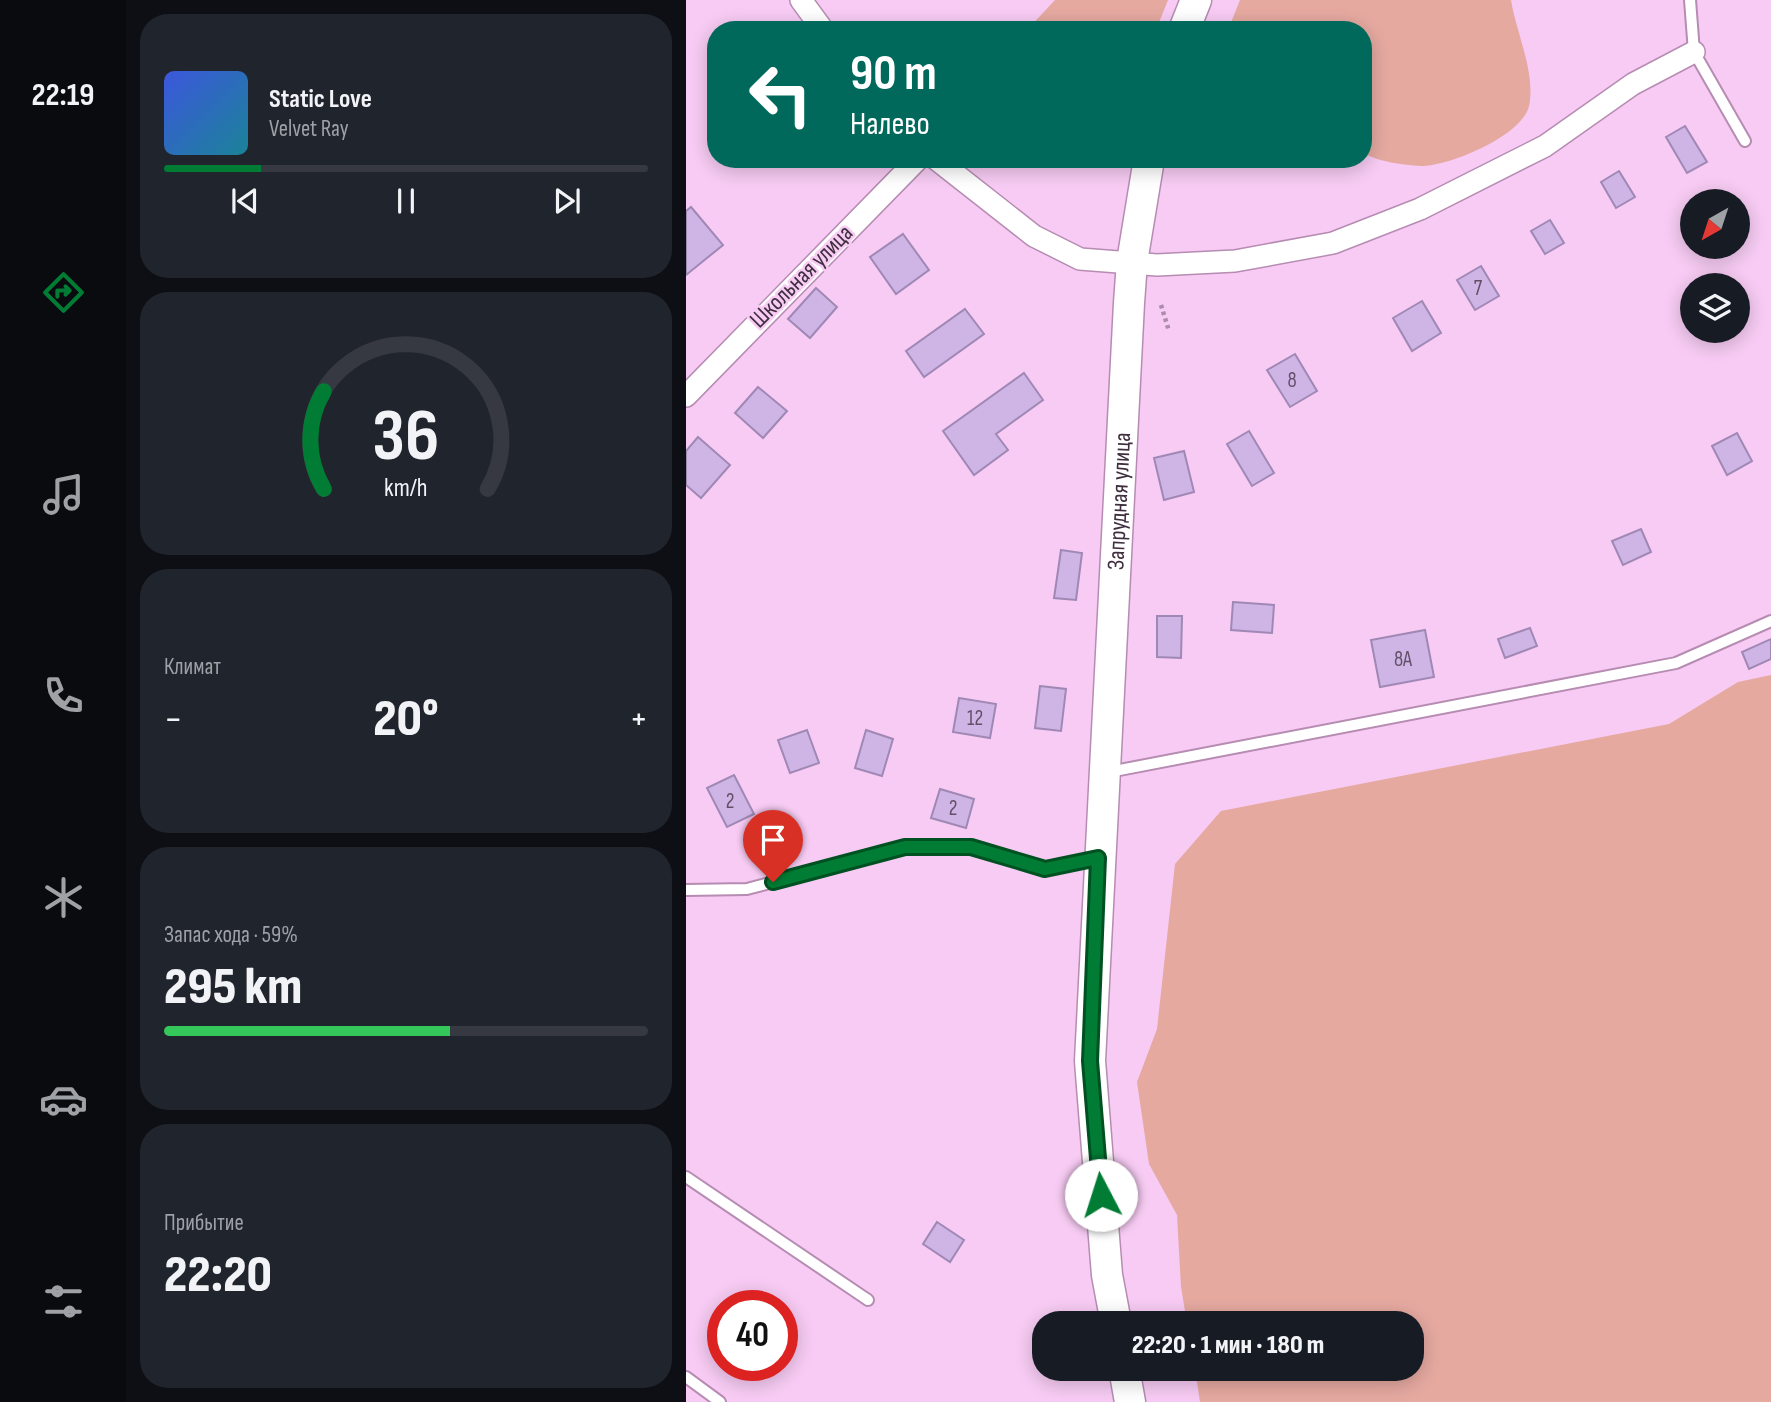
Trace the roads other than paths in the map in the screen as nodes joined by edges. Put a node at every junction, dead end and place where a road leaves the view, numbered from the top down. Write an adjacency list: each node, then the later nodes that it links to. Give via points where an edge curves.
1 (801, 0): 4 (street)
2 (1196, 0): 5 (street)
3 (1690, 0): 6 (lane)
4 (816, 21)
5 (1188, 21)
6 (1693, 52): 7 (lane); 11 (street, via 1633,84 1545,146 1420,209 1333,243 1207,264)
7 (1745, 141)
8 (910, 168): 12 (street, Школьная улица)
9 (947, 168): 11 (street, via 1034,236 1080,259)
10 (1148, 168): 11 (street, Запрудная улица)
11 (1132, 262): 14 (street, Запрудная улица)
12 (686, 396)
13 (1771, 621): 14 (lane, via 1676,663)
14 (1102, 773): 15 (street, Запрудная улица)
15 (1098, 851): 16 (lane, via 1045,869 971,847 905,847 747,889); 19 (street, Запрудная улица, via 1090,1061)
16 (686, 890)
17 (686, 1177): 18 (lane)
18 (868, 1300)
19 (1114, 1311)
20 (686, 1377): 22 (lane)
21 (1126, 1381): 23 (street)
22 (720, 1402)
23 (1130, 1402)

